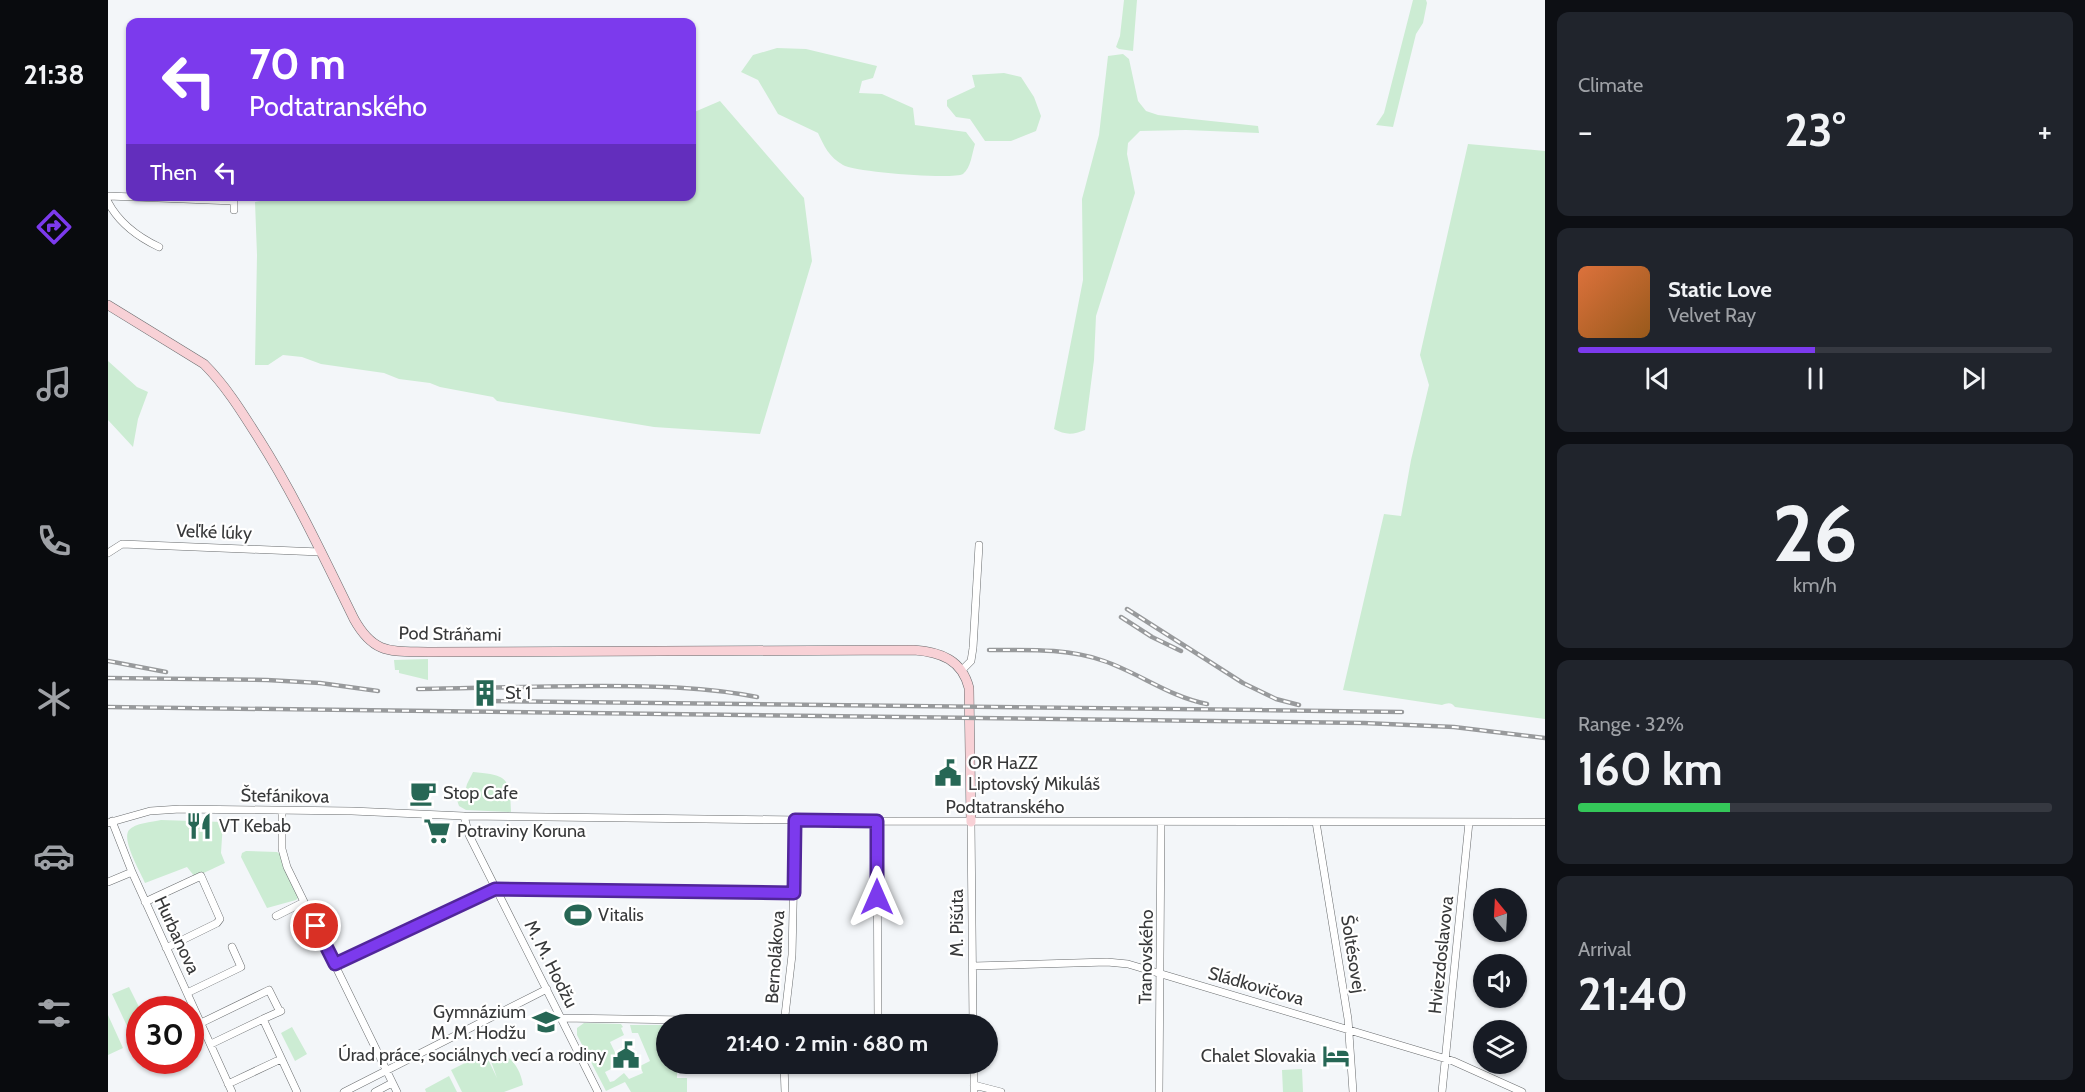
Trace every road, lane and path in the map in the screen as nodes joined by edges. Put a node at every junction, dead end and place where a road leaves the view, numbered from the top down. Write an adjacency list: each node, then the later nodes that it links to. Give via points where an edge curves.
1 (108, 196): 2 (street)
2 (126, 196)
3 (108, 201): 6 (street, via 140,238)
4 (234, 201): 5 (street)
5 (234, 210)
6 (159, 247)
7 (108, 305): 9 (street, Pod Stráňami, via 204,364 216,376 265,449)
8 (979, 545): 11 (street, via 972,656)
9 (320, 552): 10 (street, Veľké lúky, via 122,544); 11 (street, Pod Stráňami, via 360,631 370,643 382,648 428,652 914,650 944,655)
10 (108, 553)
11 (962, 670): 17 (street, via 970,700)
12 (282, 811): 13 (street, Štefánikova); 16 (street, Štefánikova, via 164,810); 27 (street, via 283,854)
13 (464, 816): 14 (street, Podtatranského); 24 (street, M. M. Hodžu)
14 (795, 820): 15 (street, Podtatranského); 25 (street, Bernolákova)
15 (877, 821): 17 (street, Podtatranského); 38 (street)
16 (110, 822): 22 (street, Hurbanova)
17 (971, 822): 18 (street, Podtatranského); 32 (street, M. Pišúta)
18 (1161, 822): 19 (street, Podtatranského); 33 (street, Tranovského)
19 (1316, 822): 20 (street, Podtatranského); 45 (street, Šoltésovej)
20 (1469, 822): 21 (street, Podtatranského); 48 (street, Hviezdoslavova)
21 (1545, 822)
22 (132, 872): 23 (street); 26 (street, Hurbanova)
23 (109, 882)
24 (495, 889): 25 (street); 31 (street); 34 (street, M. M. Hodžu)
25 (794, 893): 37 (street, Bernolákova)
26 (145, 902): 30 (street, Hurbanova); 30 (street, via 201,876 220,918)
27 (304, 902): 28 (street); 31 (street)
28 (276, 916)
29 (232, 947): 35 (street, via 241,968)
30 (166, 948): 35 (street, Hurbanova)
31 (335, 964): 49 (street)
32 (973, 966): 33 (street, Sládkovičova, via 1114,962); 39 (street, M. Pišúta)
33 (1161, 974): 45 (street, Sládkovičova); 62 (street, Tranovského)
34 (547, 989): 41 (street, M. M. Hodžu); 49 (street)
35 (187, 993): 36 (street, Hurbanova)
36 (188, 996)
37 (785, 1014)
38 (878, 1014)
39 (973, 1014)
40 (263, 1018): 43 (street, via 279,1010 269,990); 46 (street); 47 (street)
41 (561, 1018): 42 (street); 59 (street, M. M. Hodžu)
42 (656, 1020)
43 (204, 1022)
44 (204, 1029): 46 (street, Hurbanova)
45 (1349, 1029): 48 (street, Sládkovičova); 63 (street, Šoltésovej)
46 (211, 1044): 52 (street, Hurbanova)
47 (281, 1059): 52 (street); 55 (street)
48 (1446, 1059): 64 (street, Hviezdoslavova); 65 (street, Sládkovičova)
49 (386, 1070): 51 (street); 56 (street)
50 (784, 1074): 60 (street)
51 (392, 1083): 57 (street); 58 (street)
52 (228, 1084): 54 (street, Hurbanova)
53 (974, 1089): 61 (street)
54 (232, 1092)
55 (297, 1092)
56 (344, 1092)
57 (375, 1092)
58 (397, 1092)
59 (598, 1092)
60 (784, 1092)
61 (1000, 1092)
62 (1159, 1092)
63 (1353, 1092)
64 (1442, 1092)
65 (1522, 1092)

